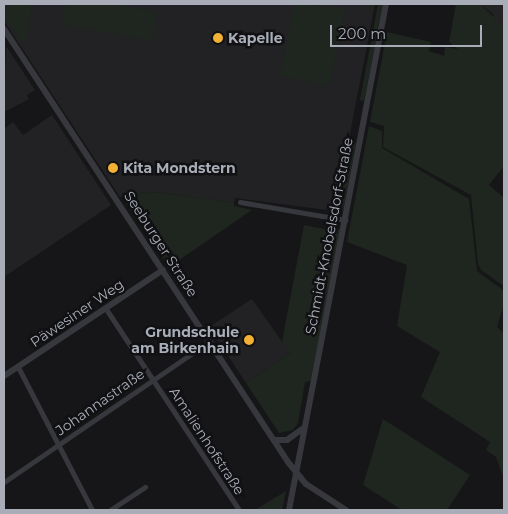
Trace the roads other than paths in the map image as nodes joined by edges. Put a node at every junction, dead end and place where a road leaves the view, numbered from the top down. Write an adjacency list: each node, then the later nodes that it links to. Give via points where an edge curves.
1 (386, 4): 4 (street, Schmidt-Knobelsdorf-Straße)
2 (4, 29): 5 (street, Seeburger Straße)
3 (240, 202): 4 (street)
4 (345, 220): 11 (street, Schmidt-Knobelsdorf-Straße)
5 (163, 270): 6 (street, Päwesiner Weg); 7 (street, Seeburger Straße)
6 (106, 309): 8 (street, Päwesiner Weg); 10 (street, Amalienhofstraße)
7 (210, 341): 10 (street, Johannastraße); 12 (street, Seeburger Straße)
8 (18, 367): 9 (street, Päwesiner Weg); 13 (street)
9 (4, 376)
10 (153, 379): 13 (street, Johannastraße); 19 (street, Amalienhofstraße)
11 (304, 426): 12 (street, via 294,438); 14 (street, Schmidt-Knobelsdorf-Straße)
12 (275, 440): 14 (street, Seeburger Straße)
13 (57, 445): 15 (street, Johannastraße); 17 (street)
14 (297, 473): 20 (street, Schmidt-Knobelsdorf-Straße); 21 (street, Seeburger Straße, via 309,486)
15 (4, 482)
16 (145, 486): 18 (street)
17 (92, 510)
18 (110, 510)
19 (239, 510)
20 (289, 510)
21 (346, 510)

